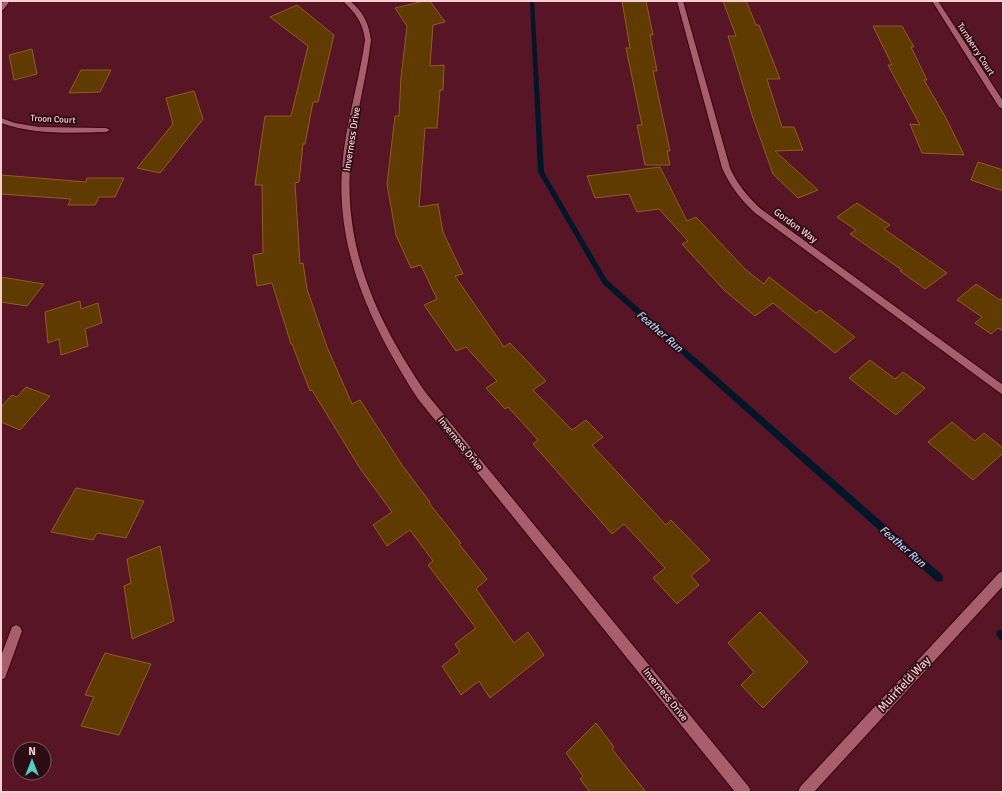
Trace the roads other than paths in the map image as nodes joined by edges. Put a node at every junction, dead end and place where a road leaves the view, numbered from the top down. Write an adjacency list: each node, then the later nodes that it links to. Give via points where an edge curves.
1 (7, 1): 5 (street)
2 (346, 1): 13 (street, Inverness Drive, via 355,9 366,27 368,40 348,149 345,193 348,226 364,291 377,322 422,396)
3 (680, 1): 9 (street, Gordon Way, via 726,168 742,195 758,211)
4 (935, 1): 6 (street, Turnberry Court)
5 (1, 9)
6 (1003, 107)
7 (1, 120): 8 (street, Troon Court, via 43,130)
8 (106, 130)
9 (1003, 391)
10 (1003, 576): 14 (street, Muirfield Way)
11 (16, 631): 12 (street)
12 (1, 674)
13 (744, 792)
14 (805, 792)

